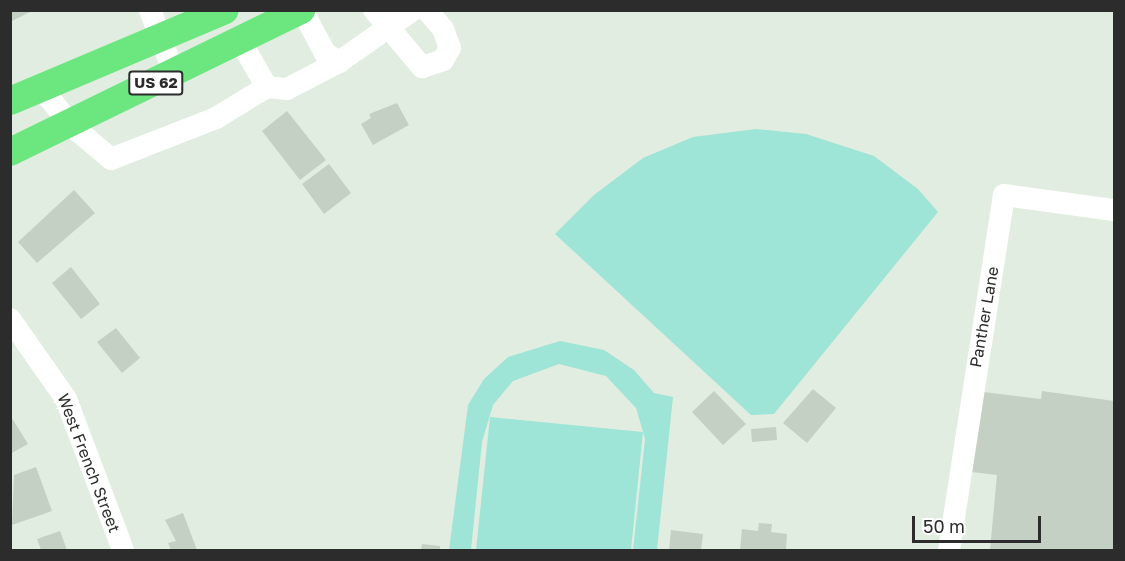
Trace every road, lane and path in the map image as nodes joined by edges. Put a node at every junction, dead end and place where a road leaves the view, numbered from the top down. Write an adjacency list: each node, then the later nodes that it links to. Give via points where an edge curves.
1 (150, 10): 7 (street)
2 (225, 10): 7 (main road, US 62)
3 (301, 10): 8 (main road, US 62); 9 (street, via 325,53)
4 (413, 10): 6 (street)
5 (427, 10): 6 (street, via 449,40 443,60 433,65 415,64)
6 (380, 18): 9 (street)
7 (160, 37): 10 (street); 12 (main road, US 62)
8 (240, 41): 10 (main road, US 62); 11 (street)
9 (339, 62): 11 (street, via 287,89)
10 (174, 74): 14 (main road, US 62)
11 (267, 87): 14 (street, via 216,118 111,159)
12 (41, 88): 13 (main road, US 62); 14 (street)
13 (10, 101)
14 (72, 126): 15 (main road, US 62)
15 (10, 152)
16 (1114, 210): 19 (street, Panther Lane, via 1004,195)
17 (14, 329): 18 (street, West French Street, via 66,399)
18 (123, 550)
19 (949, 550)

